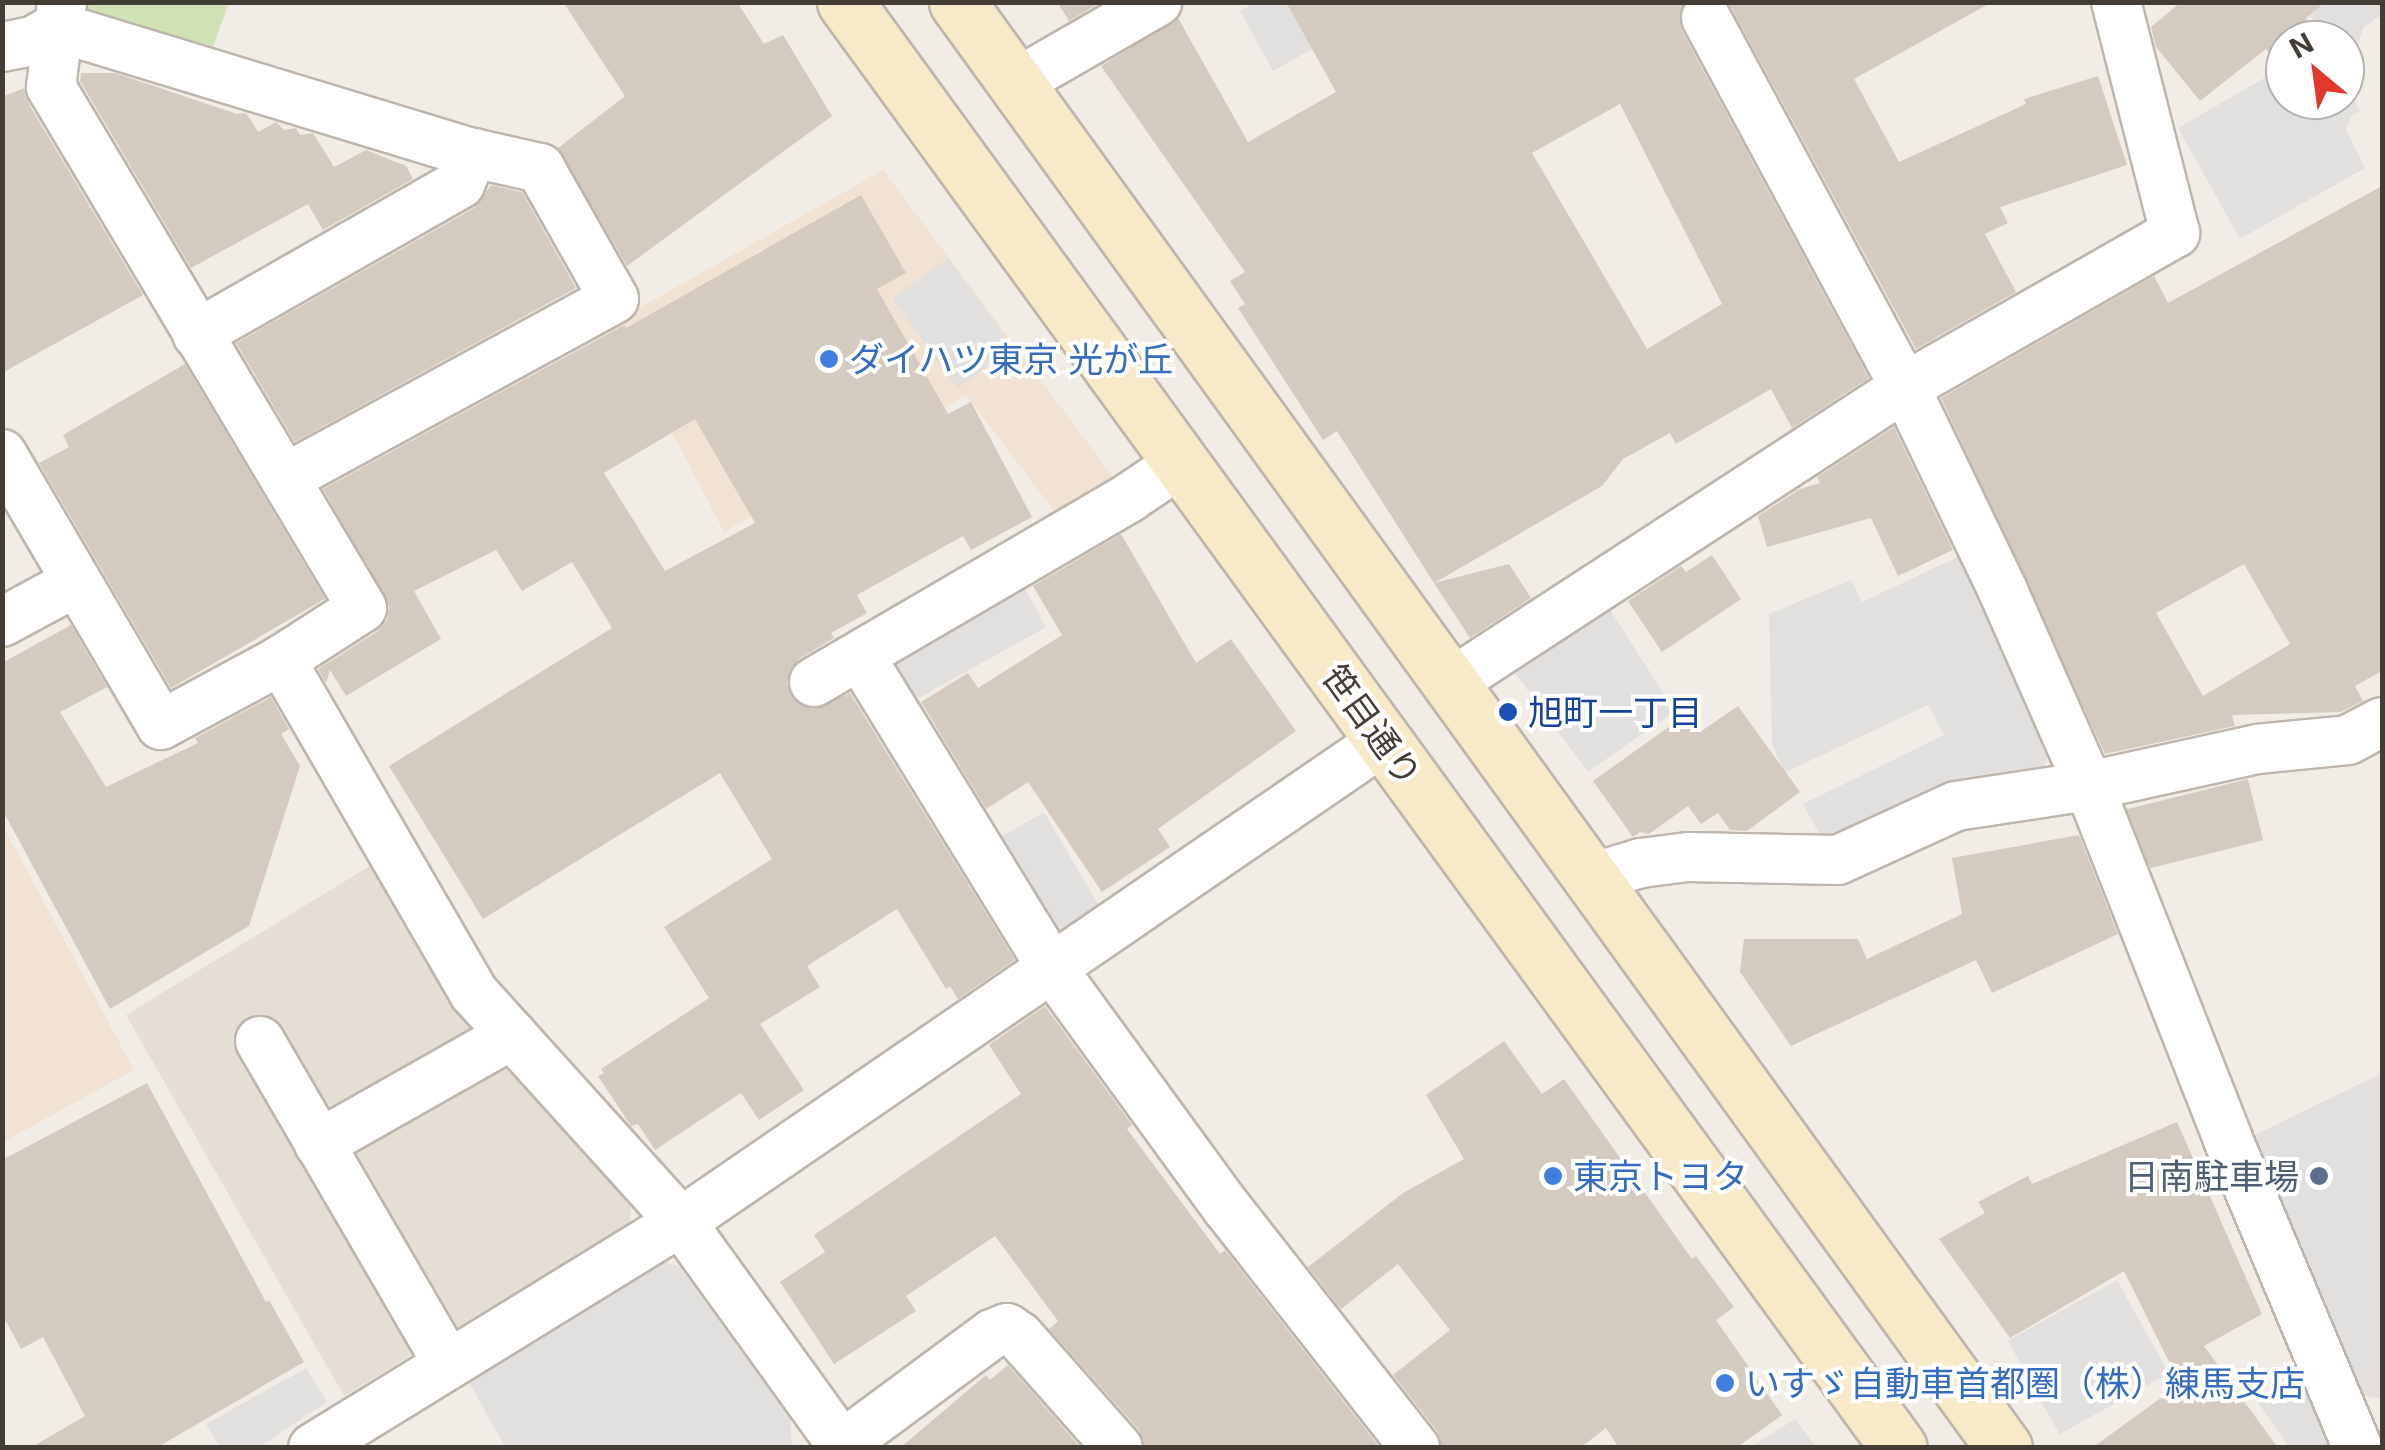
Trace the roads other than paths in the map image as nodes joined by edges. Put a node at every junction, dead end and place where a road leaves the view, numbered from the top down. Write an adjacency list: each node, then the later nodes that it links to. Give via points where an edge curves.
1 (846, 2): 13 (main road, 笹目通り)
2 (957, 2): 8 (main road)
3 (1157, 2): 8 (street)
4 (2116, 2): 11 (street, via 2175,234)
5 (59, 15): 7 (street, via 34,41); 9 (street); 10 (street, via 51,86)
6 (1706, 18): 11 (street)
7 (2, 47)
8 (1016, 84): 20 (main road)
9 (473, 153): 10 (street, via 460,184); 14 (street, via 540,168 614,299)
10 (197, 334): 14 (street)
11 (1905, 387): 20 (street); 23 (street)
12 (2, 454): 15 (street)
13 (1182, 462): 17 (street); 22 (main road, 笹目通り)
14 (288, 477): 18 (street, via 362,608)
15 (76, 582): 16 (street); 18 (street, via 161,725)
16 (2, 622)
17 (860, 656): 19 (street); 25 (street)
18 (281, 660): 26 (street, via 474,994)
19 (814, 682)
20 (1451, 683): 24 (main road)
21 (2382, 722): 23 (street, via 2348,740 2257,749)
22 (1383, 741): 25 (street); 37 (main road, 笹目通り)
23 (2089, 786): 24 (street, via 1956,806 1838,860 1688,857); 32 (street, via 2227,1137)
24 (1591, 878): 38 (main road)
25 (1052, 967): 29 (street); 36 (street, via 1227,1208)
26 (512, 1035): 28 (street); 29 (street)
27 (260, 1042): 28 (street)
28 (320, 1144): 30 (street)
29 (681, 1222): 30 (street); 33 (street)
30 (448, 1364): 31 (street)
31 (379, 1429): 34 (street)
32 (2365, 1437)
33 (841, 1446): 35 (street, via 1007,1328)
34 (313, 1448)
35 (1118, 1448)
36 (1415, 1448)
37 (1900, 1448)
38 (2004, 1448)

